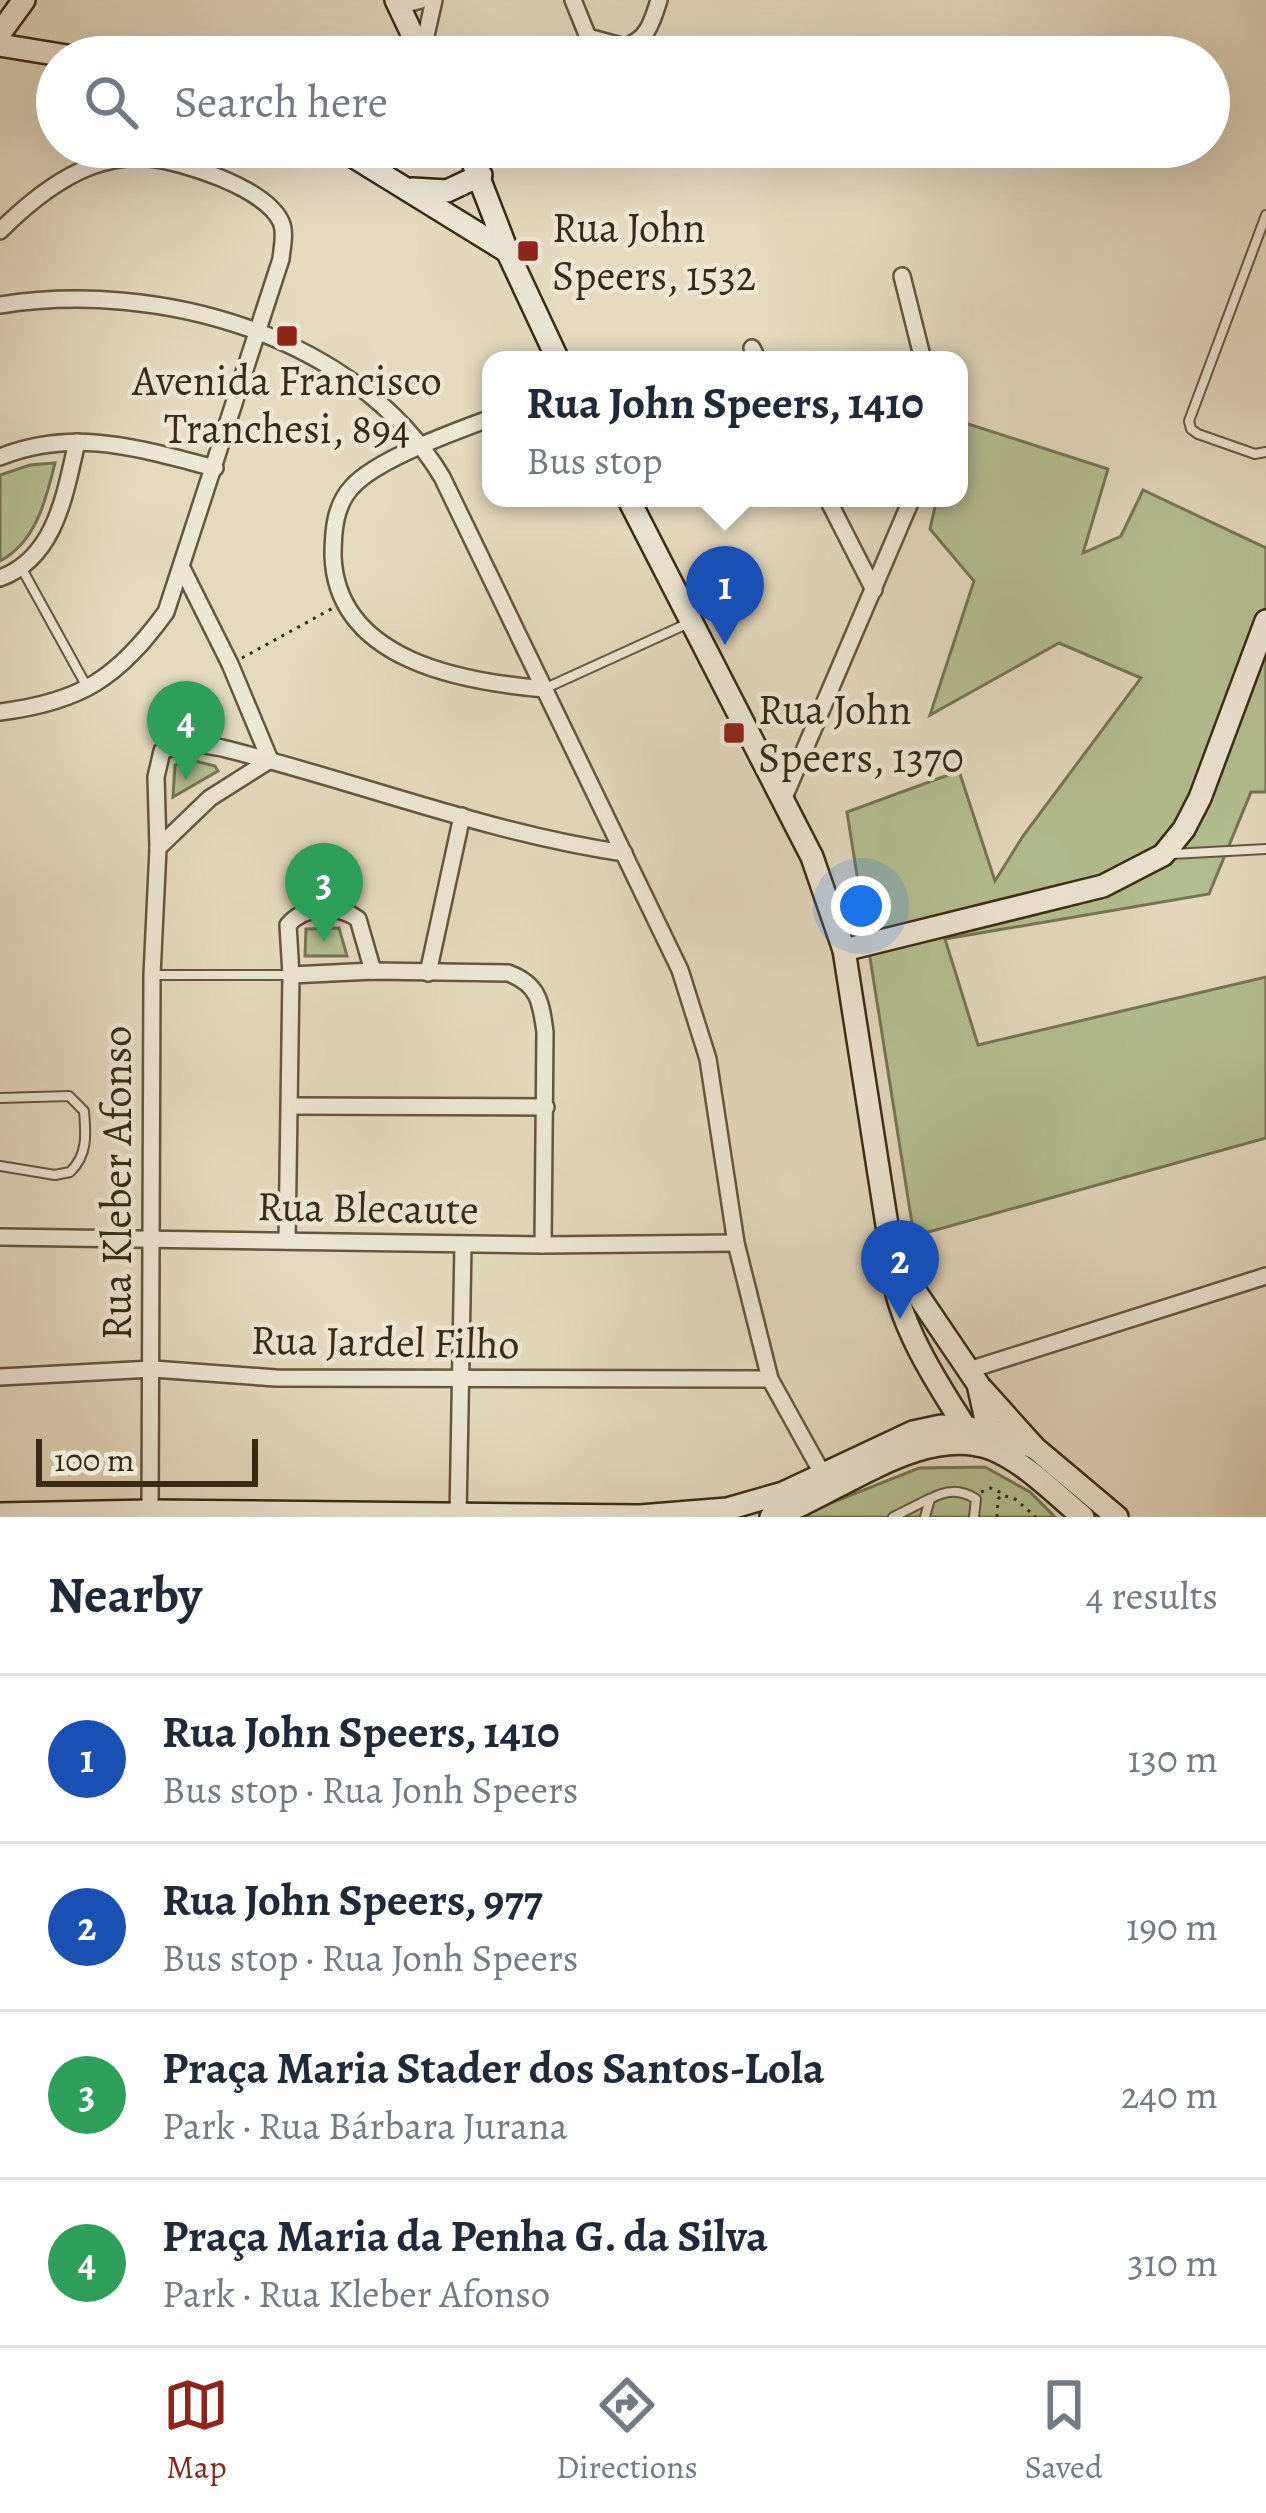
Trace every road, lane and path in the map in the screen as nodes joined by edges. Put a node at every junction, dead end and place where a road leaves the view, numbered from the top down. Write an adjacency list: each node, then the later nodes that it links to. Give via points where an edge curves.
1 (24, 0): 7 (main road)
2 (422, 0): 6 (street)
3 (434, 0): 9 (street)
4 (572, 0): 10 (street)
5 (658, 0): 11 (street)
6 (397, 3): 8 (main road)
7 (0, 33)
8 (413, 36)
9 (426, 36)
10 (588, 36)
11 (643, 36)
12 (0, 45): 13 (main road)
13 (36, 51)
14 (89, 168): 21 (street, via 43,193)
15 (190, 168): 25 (street, via 239,188 280,221 281,259)
16 (373, 168): 19 (main road)
17 (478, 168): 18 (main road)
18 (481, 175): 19 (main road, via 447,191); 22 (main road)
19 (406, 188): 22 (main road)
20 (1266, 215): 31 (lane, via 1190,421 1198,434)
21 (0, 231)
22 (508, 253): 26 (main road)
23 (902, 276): 27 (street)
24 (0, 305): 25 (street, via 127,299)
25 (256, 332): 30 (street, via 328,363); 33 (street)
26 (554, 351)
27 (921, 351)
28 (482, 422): 30 (street)
29 (77, 442): 32 (street); 33 (street, via 111,441); 37 (street, via 48,538)
30 (424, 447): 41 (street, via 366,474 338,509 333,562); 46 (street)
31 (1266, 452)
32 (0, 457)
33 (215, 468): 38 (street)
34 (633, 507): 42 (main road)
35 (832, 507): 40 (street)
36 (908, 507): 40 (street)
37 (21, 568): 39 (street); 45 (lane)
38 (182, 568): 44 (street); 45 (street, via 143,644)
39 (0, 578)
40 (874, 590): 49 (street)
41 (346, 601): 44 (path); 46 (street, via 387,650 500,685)
42 (691, 621): 46 (lane); 49 (main road)
43 (1266, 621): 54 (main road, via 1200,798)
44 (230, 664): 48 (street)
45 (88, 689): 47 (street)
46 (545, 689): 53 (street)
47 (0, 712)
48 (270, 760): 50 (street, Rua Kleber Afonso); 51 (street, via 210,798); 51 (street, Rua Kleber Afonso, via 187,742 163,752)
49 (783, 800): 55 (main road)
50 (462, 816): 53 (street, Rua Kleber Afonso); 57 (street)
51 (158, 848): 58 (street, Rua Kleber Afonso)
52 (1266, 849): 54 (lane)
53 (624, 853): 67 (street, via 697,1016)
54 (1163, 855): 55 (main road, via 1103,886)
55 (844, 950): 70 (main road)
56 (373, 971): 57 (street); 59 (street); 59 (street, via 358,919 310,910 288,926)
57 (428, 973): 62 (street, via 508,973 533,987 545,1032)
58 (152, 975): 59 (lane); 65 (street, Rua Kleber Afonso)
59 (291, 975): 61 (street)
60 (0, 1098): 63 (lane, via 69,1096 84,1111 85,1150 70,1172 55,1175)
61 (290, 1106): 62 (street); 66 (street)
62 (546, 1106): 69 (street)
63 (0, 1166)
64 (0, 1238): 65 (street, Rua Blecaute)
65 (151, 1240): 66 (street, Rua Blecaute); 72 (street, Rua Kleber Afonso)
66 (287, 1241): 68 (street, Rua Blecaute)
67 (736, 1243): 69 (street, Rua Blecaute); 76 (street)
68 (464, 1244): 69 (street, Rua Blecaute); 75 (street)
69 (543, 1246)
70 (892, 1257): 74 (main road); 77 (main road, via 904,1317)
71 (1266, 1276): 74 (street)
72 (153, 1369): 73 (street, Rua Jardel Filho); 75 (street, Rua Jardel Filho); 86 (street, Rua Kleber Afonso)
73 (0, 1377)
74 (973, 1377): 79 (main road); 80 (main road)
75 (460, 1379): 76 (street, Rua Jardel Filho); 87 (street)
76 (770, 1379): 81 (street)
77 (940, 1382): 78 (main road); 79 (main road)
78 (913, 1432): 79 (main road); 81 (main road)
79 (981, 1438): 80 (main road); 81 (main road, via 928,1446); 94 (main road)
80 (1035, 1448): 95 (main road)
81 (828, 1484): 87 (main road, via 727,1509); 88 (main road)
82 (1006, 1495): 83 (path, via 991,1488); 92 (path); 93 (path)
83 (976, 1498): 84 (lane, via 944,1491); 91 (lane)
84 (930, 1499): 89 (lane); 90 (lane)
85 (0, 1514): 86 (main road)
86 (150, 1514): 87 (main road)
87 (458, 1515)
88 (771, 1517)
89 (893, 1517)
90 (925, 1517)
91 (974, 1517)
92 (997, 1517)
93 (1036, 1517)
94 (1083, 1517)
95 (1118, 1517)

